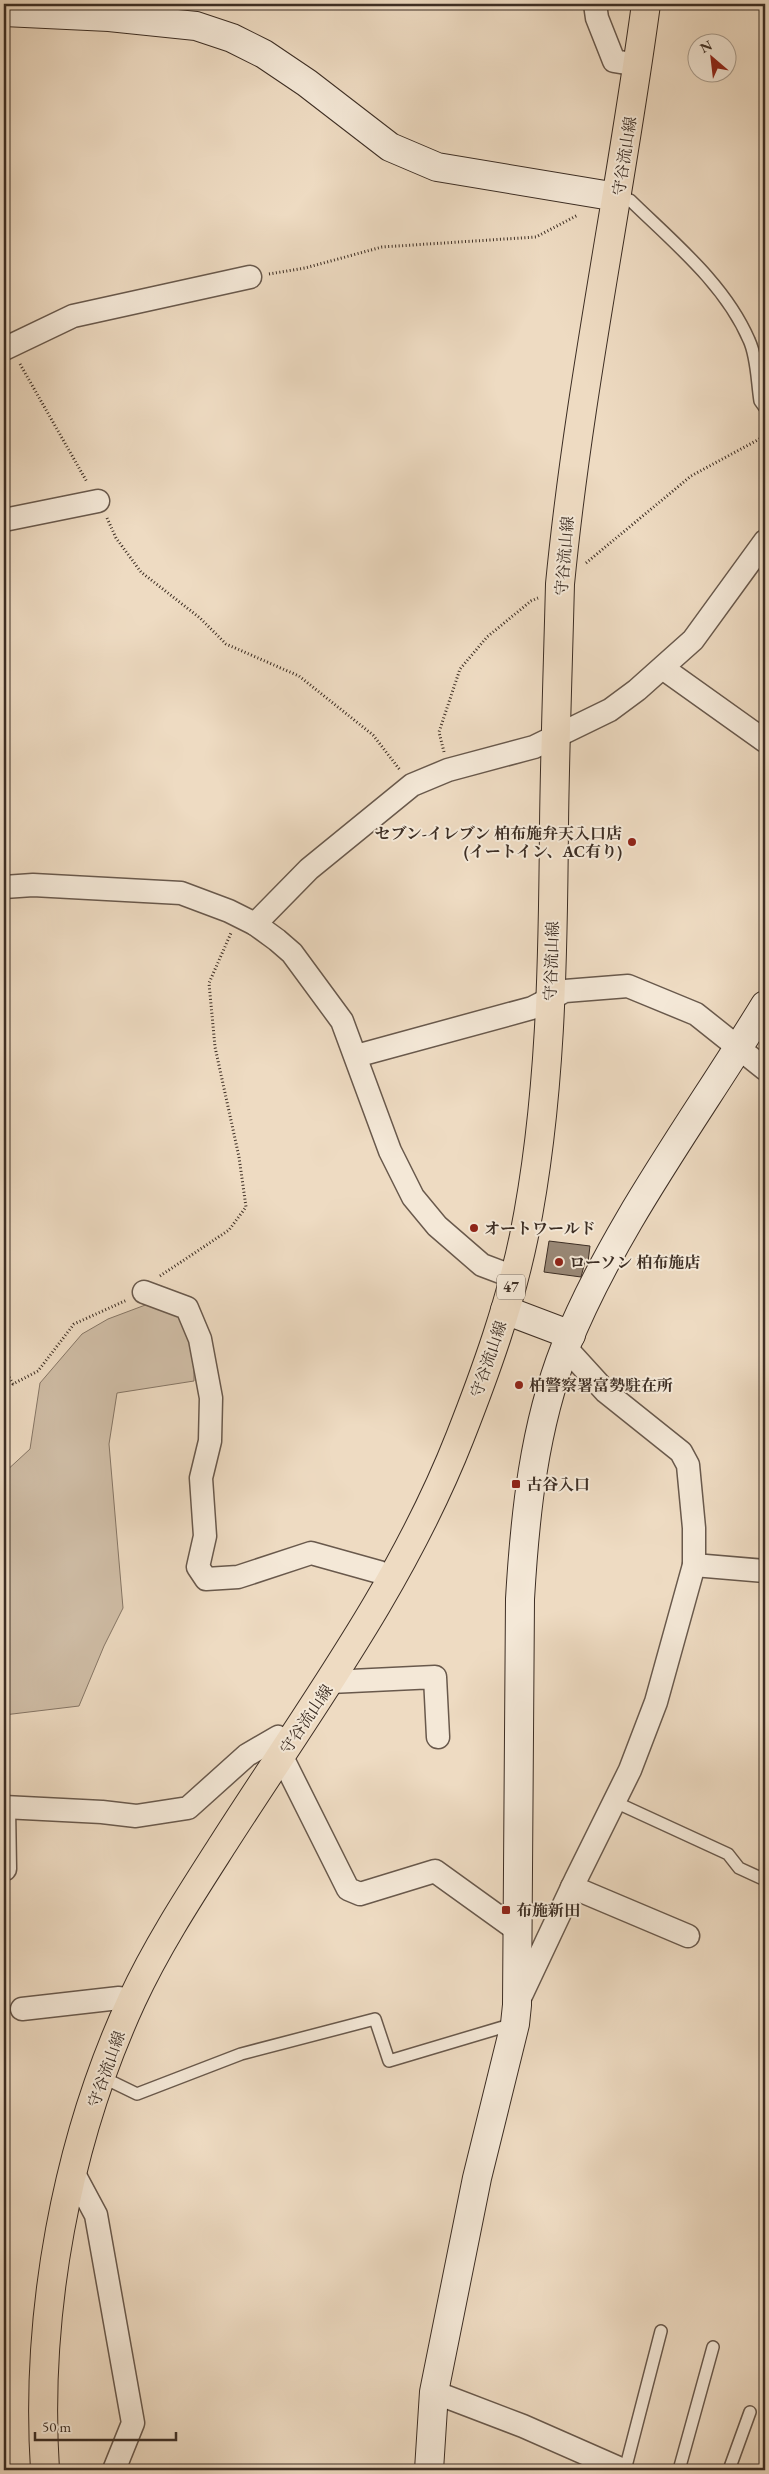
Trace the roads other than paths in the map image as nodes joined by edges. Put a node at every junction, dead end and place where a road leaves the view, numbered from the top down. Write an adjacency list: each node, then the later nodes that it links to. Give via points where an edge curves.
1 (595, 4): 4 (street, via 614,62)
2 (646, 4): 4 (main road, 守谷流山線 / 47)
3 (4, 12): 5 (street, via 109,17 196,26 232,38 264,54 390,147 437,168)
4 (638, 65): 5 (main road, 守谷流山線 / 47)
5 (617, 197): 8 (lane, via 630,200 688,256 736,314 750,342 760,401); 13 (main road, 守谷流山線 / 47, via 565,531 560,584)
6 (250, 277): 7 (street, via 73,316)
7 (7, 348)
8 (765, 408)
9 (98, 501): 10 (street)
10 (4, 520)
11 (765, 541): 12 (street, via 693,640)
12 (664, 669): 13 (street, via 610,710); 14 (street)
13 (556, 737): 16 (street, via 534,747 448,770 412,785); 17 (main road, 守谷流山線 / 47)
14 (765, 741)
15 (4, 887): 16 (street, via 33,885 181,893)
16 (246, 920): 20 (street, via 292,953 342,1021)
17 (550, 1000): 19 (street, via 566,991 628,986 696,1014); 20 (street, via 532,1008); 22 (main road, 守谷流山線 / 47, via 533,1183)
18 (765, 1005): 19 (street)
19 (739, 1048): 21 (street); 25 (street, via 625,1229)
20 (356, 1056): 22 (street, via 390,1151 413,1197 437,1226 482,1265)
21 (765, 1069)
22 (514, 1277): 24 (main road, 守谷流山線 / 47)
23 (144, 1292): 28 (street, via 187,1308 200,1339 211,1398 210,1441 200,1478 206,1536 198,1567 206,1579 238,1577 311,1553)
24 (504, 1310): 25 (street); 28 (main road, 守谷流山線 / 47, via 488,1362 437,1493)
25 (568, 1341): 26 (street, via 606,1392 681,1452 688,1465); 37 (street, via 533,1461 523,1552)
26 (694, 1565): 27 (street); 32 (street, via 656,1702)
27 (765, 1570)
28 (394, 1579): 29 (main road, 守谷流山線 / 47)
29 (330, 1682): 30 (street, via 435,1677); 31 (main road, 守谷流山線 / 47)
30 (438, 1737)
31 (285, 1750): 33 (street, via 278,1737 247,1755 188,1808 136,1816); 37 (street, via 348,1890 360,1894 435,1871); 39 (main road, 守谷流山線 / 47, via 195,1888)
32 (615, 1802): 35 (lane, via 728,1854 739,1868); 36 (street)
33 (4, 1807): 34 (street)
34 (5, 1869)
35 (765, 1880)
36 (572, 1887): 38 (street); 41 (street)
37 (517, 1930): 41 (street)
38 (688, 1936)
39 (132, 2001): 40 (street, via 119,1998); 42 (main road, 守谷流山線 / 47)
40 (22, 2009)
41 (516, 2014): 42 (lane, via 389,2062 375,2020 240,2054 137,2094); 46 (street, via 477,2178)
42 (102, 2077): 43 (main road, 守谷流山線 / 47)
43 (73, 2172): 48 (main road, 守谷流山線 / 47, via 62,2220 48,2319 43,2402); 49 (street, via 96,2215 133,2423)
44 (660, 2331): 51 (lane)
45 (713, 2347): 52 (lane)
46 (434, 2392): 50 (street); 51 (street)
47 (750, 2412): 53 (lane)
48 (45, 2470)
49 (114, 2470)
50 (429, 2470)
51 (624, 2470)
52 (678, 2470)
53 (729, 2470)

